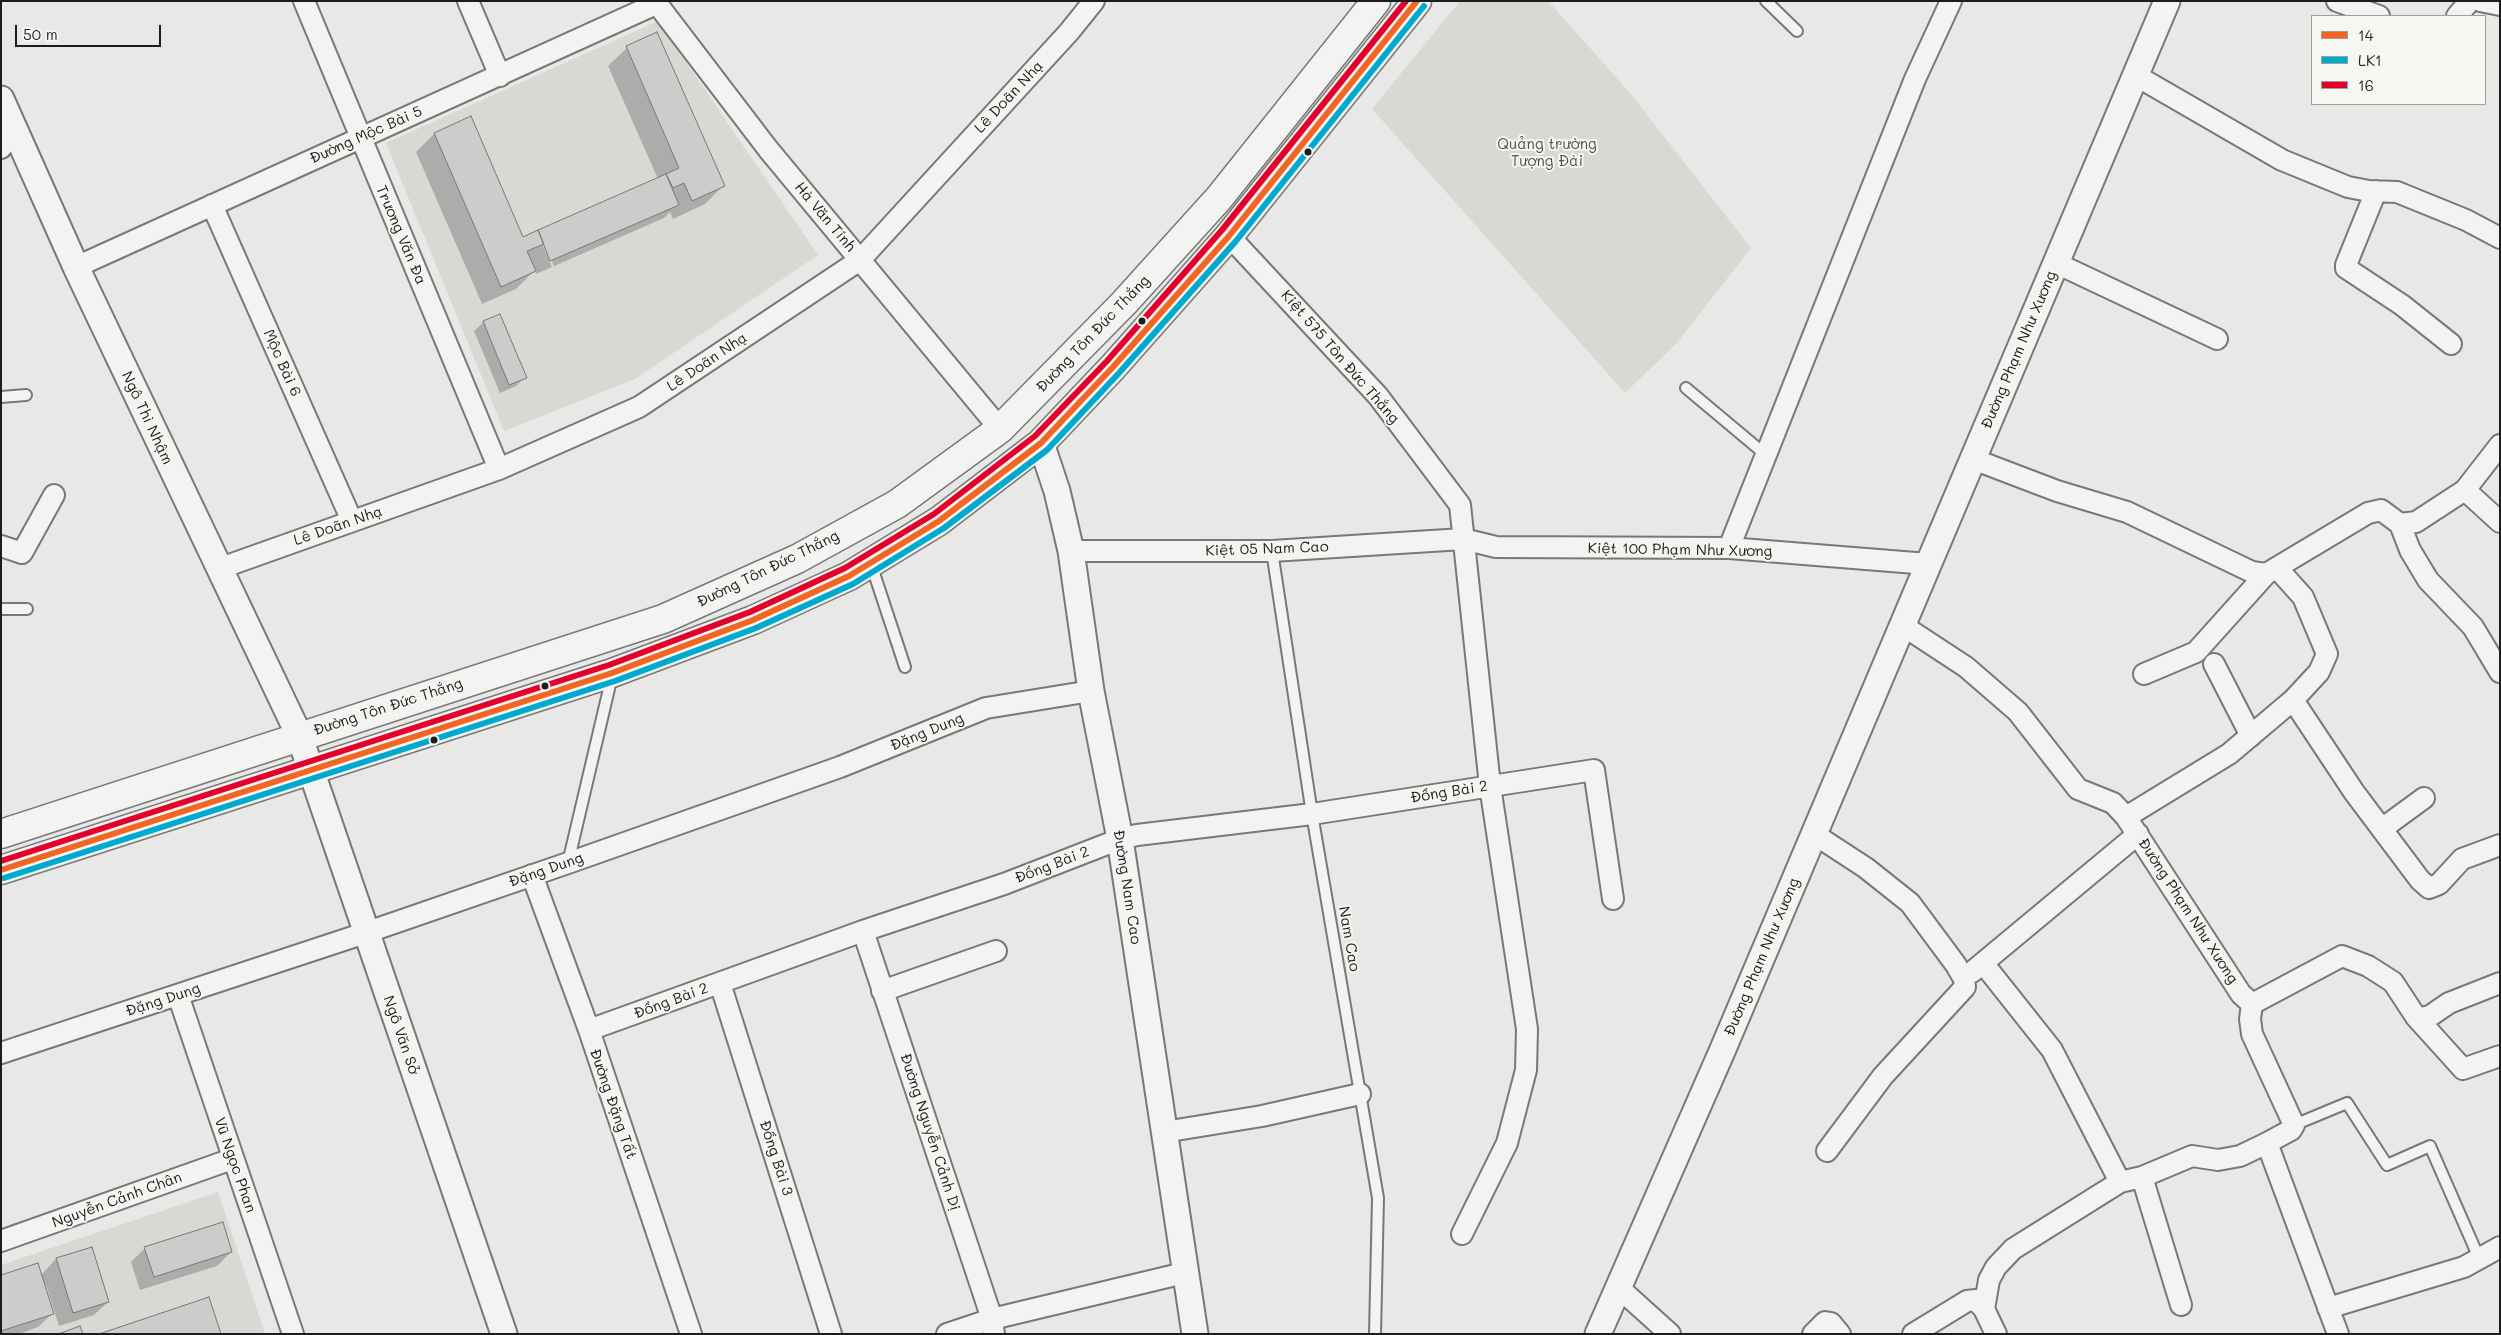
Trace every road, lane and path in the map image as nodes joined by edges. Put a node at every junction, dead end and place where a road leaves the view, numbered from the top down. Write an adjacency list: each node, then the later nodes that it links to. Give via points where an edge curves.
1 (304, 1): 20 (street, Trương Văn Đa)
2 (468, 1): 18 (street)
3 (1094, 1): 26 (street, Lê Doãn Nhạ)
4 (1376, 1): 34 (highway, Đường Tôn Đức Thắng, via 1219,198 1124,303)
5 (1417, 1): 24 (highway)
6 (1766, 1): 16 (lane)
7 (1951, 1): 37 (street, via 1915,79)
8 (2166, 1): 17 (street, Đường Phạm Như Xương)
9 (2337, 1): 14 (street)
10 (2470, 1): 15 (street)
11 (2480, 1): 13 (street)
12 (658, 2): 18 (street, Đường Mộc Bài 5); 26 (street, Hà Văn Tính, via 768,149)
13 (2500, 5)
14 (2376, 15)
15 (2458, 15)
16 (1798, 30)
17 (2135, 75): 22 (street, via 2282,160 2348,187); 27 (street, Đường Phạm Như Xương)
18 (500, 76): 20 (street, Đường Mộc Bài 5)
19 (1, 98): 21 (street, Ngô Thì Nhậm)
20 (360, 137): 23 (street, Đường Mộc Bài 5); 39 (street, Trương Văn Đa)
21 (7, 138): 28 (street, Ngô Thì Nhậm)
22 (2376, 191): 25 (street, via 2397,192 2466,220); 30 (street, via 2346,268 2402,304)
23 (212, 204): 28 (street, Đường Mộc Bài 5); 42 (street, Mộc Bài 6)
24 (1229, 236): 35 (highway); 45 (street, Kiệt 575 Tôn Đức Thắng, via 1378,396 1460,505)
25 (2500, 238)
26 (860, 260): 34 (street, Hà Văn Tính); 39 (street, Lê Doãn Nhạ, via 640,407)
27 (2056, 263): 29 (street); 38 (street, Đường Phạm Như Xương)
28 (76, 267): 52 (street, Ngô Thì Nhậm)
29 (2217, 339)
30 (2451, 344)
31 (1686, 388): 37 (lane)
32 (26, 394): 33 (lane)
33 (1, 397)
34 (1000, 429): 64 (highway, Đường Tôn Đức Thắng, via 897,504 797,559 663,618)
35 (1041, 443): 48 (street, Đường Nam Cao, via 1057,491); 50 (highway, via 939,521)
36 (2500, 444): 40 (street)
37 (1766, 456): 47 (street)
38 (1973, 459): 51 (street, Đường Phạm Như Xương); 53 (street, via 2057,491 2127,512 2252,572)
39 (499, 469): 42 (street, Lê Doãn Nhạ)
40 (2465, 490): 43 (street); 44 (street, via 2416,522)
41 (54, 495): 46 (street, via 22,553)
42 (352, 521): 52 (street, Lê Doãn Nhạ)
43 (2500, 522)
44 (2400, 524): 53 (street, via 2381,510 2368,513); 59 (street, via 2410,550 2428,580 2473,627)
45 (1463, 539): 47 (street, Kiệt 100 Phạm Như Xương, via 1496,547); 49 (street, Kiệt 05 Nam Cao); 67 (street, Kiệt 575 Tôn Đức Thắng)
46 (1, 546)
47 (1729, 548): 51 (street, Kiệt 100 Phạm Như Xương)
48 (1071, 551): 49 (street, Kiệt 05 Nam Cao); 62 (street, Đường Nam Cao)
49 (1272, 551): 69 (lane, Nam Cao)
50 (871, 563): 58 (lane); 60 (highway, via 753,620)
51 (1928, 564): 56 (street, Đường Phạm Như Xương)
52 (218, 569): 64 (street, Ngô Thì Nhậm)
53 (2272, 571): 61 (street, via 2196,652); 63 (street, via 2303,597 2327,654 2319,672)
54 (1, 609): 55 (lane)
55 (27, 609)
56 (1902, 625): 70 (street, Đường Phạm Như Xương, via 1966,667 2018,712 2078,789 2113,804); 73 (street, Đường Phạm Như Xương)
57 (2214, 664): 65 (street)
58 (905, 667)
59 (2500, 672)
60 (612, 673): 66 (highway); 77 (lane)
61 (2144, 674)
62 (1090, 691): 75 (street, Đường Nam Cao); 77 (street, Đặng Dung, via 986,708 840,767)
63 (2293, 700): 65 (street); 71 (street, via 2354,792)
64 (299, 735): 66 (street, Ngô Văn Sở); 72 (highway, Đường Tôn Đức Thắng)
65 (2251, 736): 70 (street, via 2229,754)
66 (310, 770): 78 (highway); 82 (street, Ngô Văn Sở)
67 (1490, 786): 69 (street, Đồng Bài 2); 80 (street, Đồng Bài 2, via 1594,770); 103 (street, Kiệt 575 Tôn Đức Thắng, via 1527,1029 1526,1070 1507,1144)
68 (2424, 798): 71 (street)
69 (1312, 814): 75 (street, Đồng Bài 2); 95 (lane, Nam Cao)
70 (2126, 816): 74 (street, Đường Phạm Như Xương)
71 (2383, 828): 76 (street, via 2429,888 2439,884 2462,859)
72 (1, 834)
73 (1814, 834): 85 (street, via 1866,868 1910,903); 108 (street, Đường Phạm Như Xương)
74 (2138, 834): 84 (street); 90 (street, Đường Phạm Như Xương, via 2241,994)
75 (1120, 839): 81 (street, Đồng Bài 2, via 1004,884); 97 (street, Đường Nam Cao)
76 (2500, 845)
77 (568, 863): 79 (street, Đặng Dung)
78 (1, 870)
79 (532, 875): 82 (street, Đặng Dung); 92 (street, Đường Đặng Tất)
80 (1613, 899)
81 (862, 932): 86 (street, Đồng Bài 2); 88 (street, Đường Nguyễn Cảnh Dị)
82 (365, 933): 89 (street, Đặng Dung); 114 (street, Ngô Văn Sở)
83 (996, 951): 88 (street)
84 (1983, 963): 85 (street); 102 (street, via 2052,1050)
85 (1964, 979): 99 (street, via 1965,987 1884,1076)
86 (720, 983): 92 (street, Đồng Bài 2); 116 (street, Đồng Bài 3)
87 (2500, 983): 91 (street, via 2449,1003 2430,1016)
88 (882, 991): 112 (street, Đường Nguyễn Cảnh Dị)
89 (178, 995): 93 (street, Đặng Dung); 100 (street, Vũ Ngọc Phan)
90 (2252, 1004): 91 (street, via 2342,956 2368,966 2393,982); 96 (street, via 2252,1034)
91 (2416, 1017): 94 (street, via 2463,1069)
92 (589, 1030): 115 (street, Đường Đặng Tất)
93 (1, 1054)
94 (2500, 1056)
95 (1360, 1094): 97 (street, via 1262,1116); 119 (lane, Nam Cao, via 1378,1198)
96 (2294, 1125): 98 (street); 106 (lane, via 2347,1104 2387,1165 2430,1146)
97 (1164, 1132): 107 (street, Đường Nam Cao)
98 (2267, 1143): 101 (street, via 2240,1156 2218,1160 2192,1156); 110 (street)
99 (1828, 1151)
100 (232, 1159): 104 (street, Nguyễn Cảnh Chân); 113 (street, Vũ Ngọc Phan)
101 (2142, 1177): 102 (street); 109 (street)
102 (2120, 1182): 111 (street, via 2013,1249 1989,1280)
103 (1462, 1234)
104 (1, 1241)
105 (2500, 1248): 106 (street)
106 (2479, 1258): 110 (street, via 2464,1267)
107 (1184, 1273): 112 (street); 118 (street, Đường Nam Cao)
108 (1619, 1288): 120 (street, Đường Phạm Như Xương); 121 (street)
109 (2181, 1305)
110 (2328, 1308): 126 (street)
111 (1984, 1309): 124 (street, via 1976,1300 1967,1301); 125 (street)
112 (993, 1326): 117 (street)
113 (293, 1334)
114 (504, 1334)
115 (691, 1334)
116 (831, 1334)
117 (947, 1334)
118 (1195, 1334)
119 (1375, 1334)
120 (1598, 1334)
121 (1670, 1334)
122 (1813, 1334): 123 (street, via 1826,1322 1831,1322)
123 (1840, 1334)
124 (1913, 1334)
125 (1996, 1334)
126 (2338, 1334)

